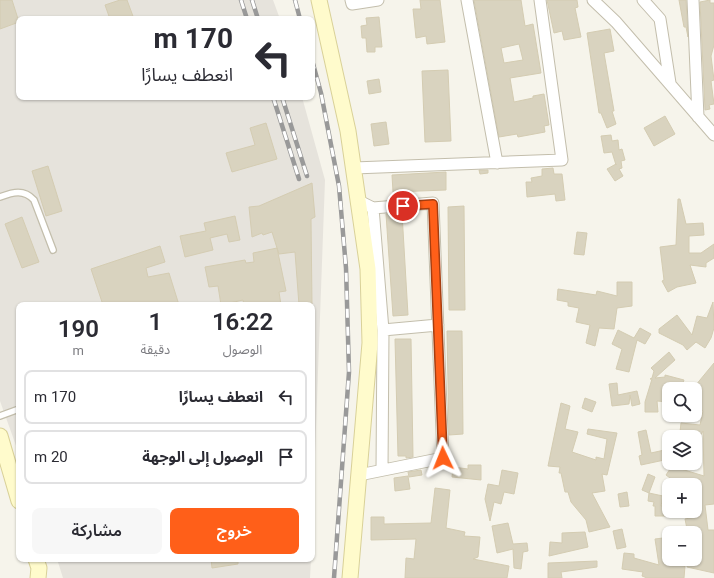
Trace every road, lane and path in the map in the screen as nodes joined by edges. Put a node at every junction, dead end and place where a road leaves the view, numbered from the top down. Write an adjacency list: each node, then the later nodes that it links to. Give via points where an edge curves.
1 (319, 0): 13 (street)
2 (351, 0): 3 (street, via 352,4)
3 (378, 0)
4 (467, 0): 12 (street)
5 (540, 0): 12 (street, via 562,160)
6 (592, 0): 9 (street, via 616,22)
7 (643, 0): 9 (street, via 660,19)
8 (693, 0): 10 (street)
9 (670, 84): 10 (street)
10 (698, 117): 11 (street)
11 (714, 135)
12 (496, 163): 13 (street)
13 (354, 168): 15 (street)
14 (0, 197): 17 (lane, via 15,192 29,194 34,200)
15 (359, 201): 16 (street); 24 (street, via 368,269 370,343)
16 (373, 208): 18 (street, via 433,204); 19 (street)
17 (53, 250)
18 (438, 325): 19 (street); 23 (street, via 443,458)
19 (383, 330): 23 (street)
20 (16, 410): 21 (lane)
21 (0, 416)
22 (0, 436): 25 (street)
23 (382, 470): 24 (street)
24 (359, 475): 28 (street)
25 (16, 491)
26 (37, 562): 27 (street)
27 (38, 578)
28 (350, 578)

